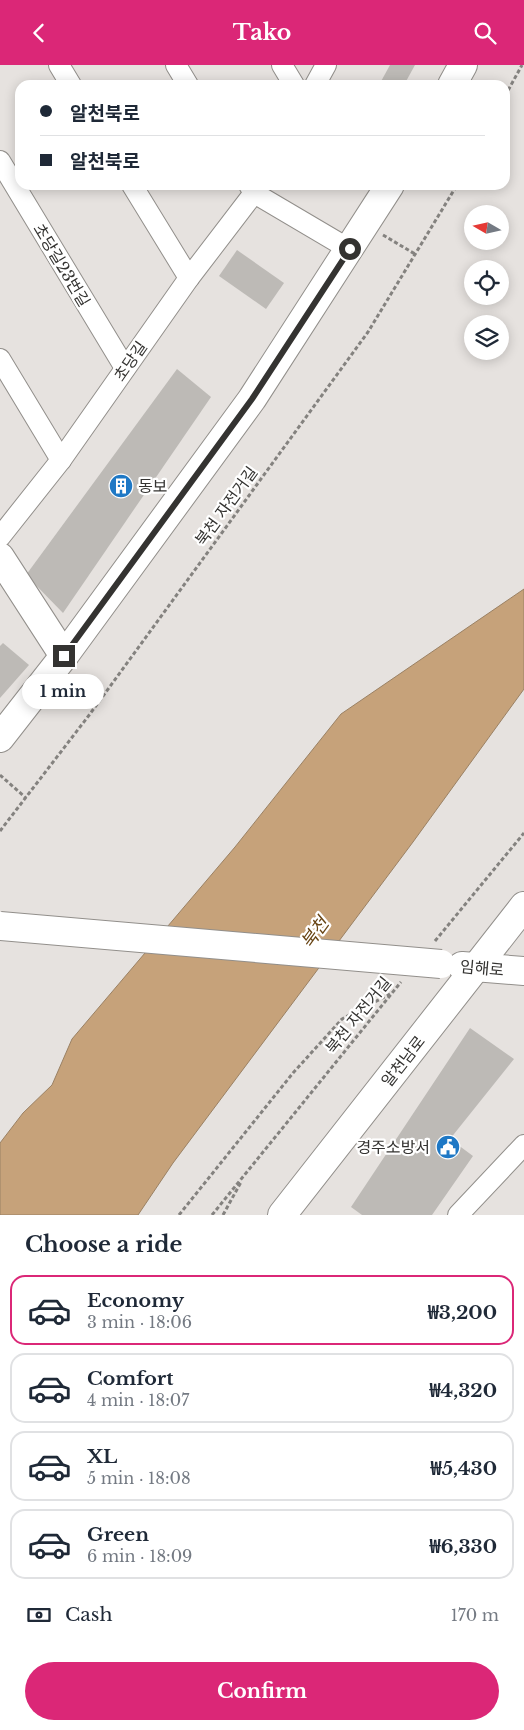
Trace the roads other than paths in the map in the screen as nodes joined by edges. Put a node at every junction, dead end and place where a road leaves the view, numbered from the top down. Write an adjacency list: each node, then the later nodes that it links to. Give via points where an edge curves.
1 (59, 65): 6 (street)
2 (176, 65): 7 (street)
3 (282, 65): 8 (street)
4 (326, 65): 9 (street)
5 (463, 65): 10 (street)
6 (68, 80)
7 (185, 80)
8 (291, 80)
9 (318, 80)
10 (455, 80)
11 (0, 161): 12 (street, 초당길23번길)
12 (15, 186)
13 (18, 190): 21 (street, 초당길23번길)
14 (135, 190): 19 (street)
15 (253, 190): 19 (street, 초당길)
16 (257, 190): 18 (street)
17 (387, 190): 18 (street)
18 (350, 249): 25 (street, via 252,399)
19 (189, 278): 21 (street, 초당길)
20 (0, 359): 22 (street)
21 (125, 368): 22 (street, 초당길)
22 (61, 460): 23 (street, 초당길)
23 (0, 537)
24 (0, 557): 25 (street)
25 (64, 656): 26 (street)
26 (0, 738)
27 (524, 906): 29 (street, 알천남로)
28 (0, 926): 29 (street, 임해로, bridge, via 437,953)
29 (477, 967): 30 (street, 임해로); 32 (street, 알천남로)
30 (524, 971)
31 (524, 1145): 33 (street)
32 (282, 1215)
33 (458, 1215)

